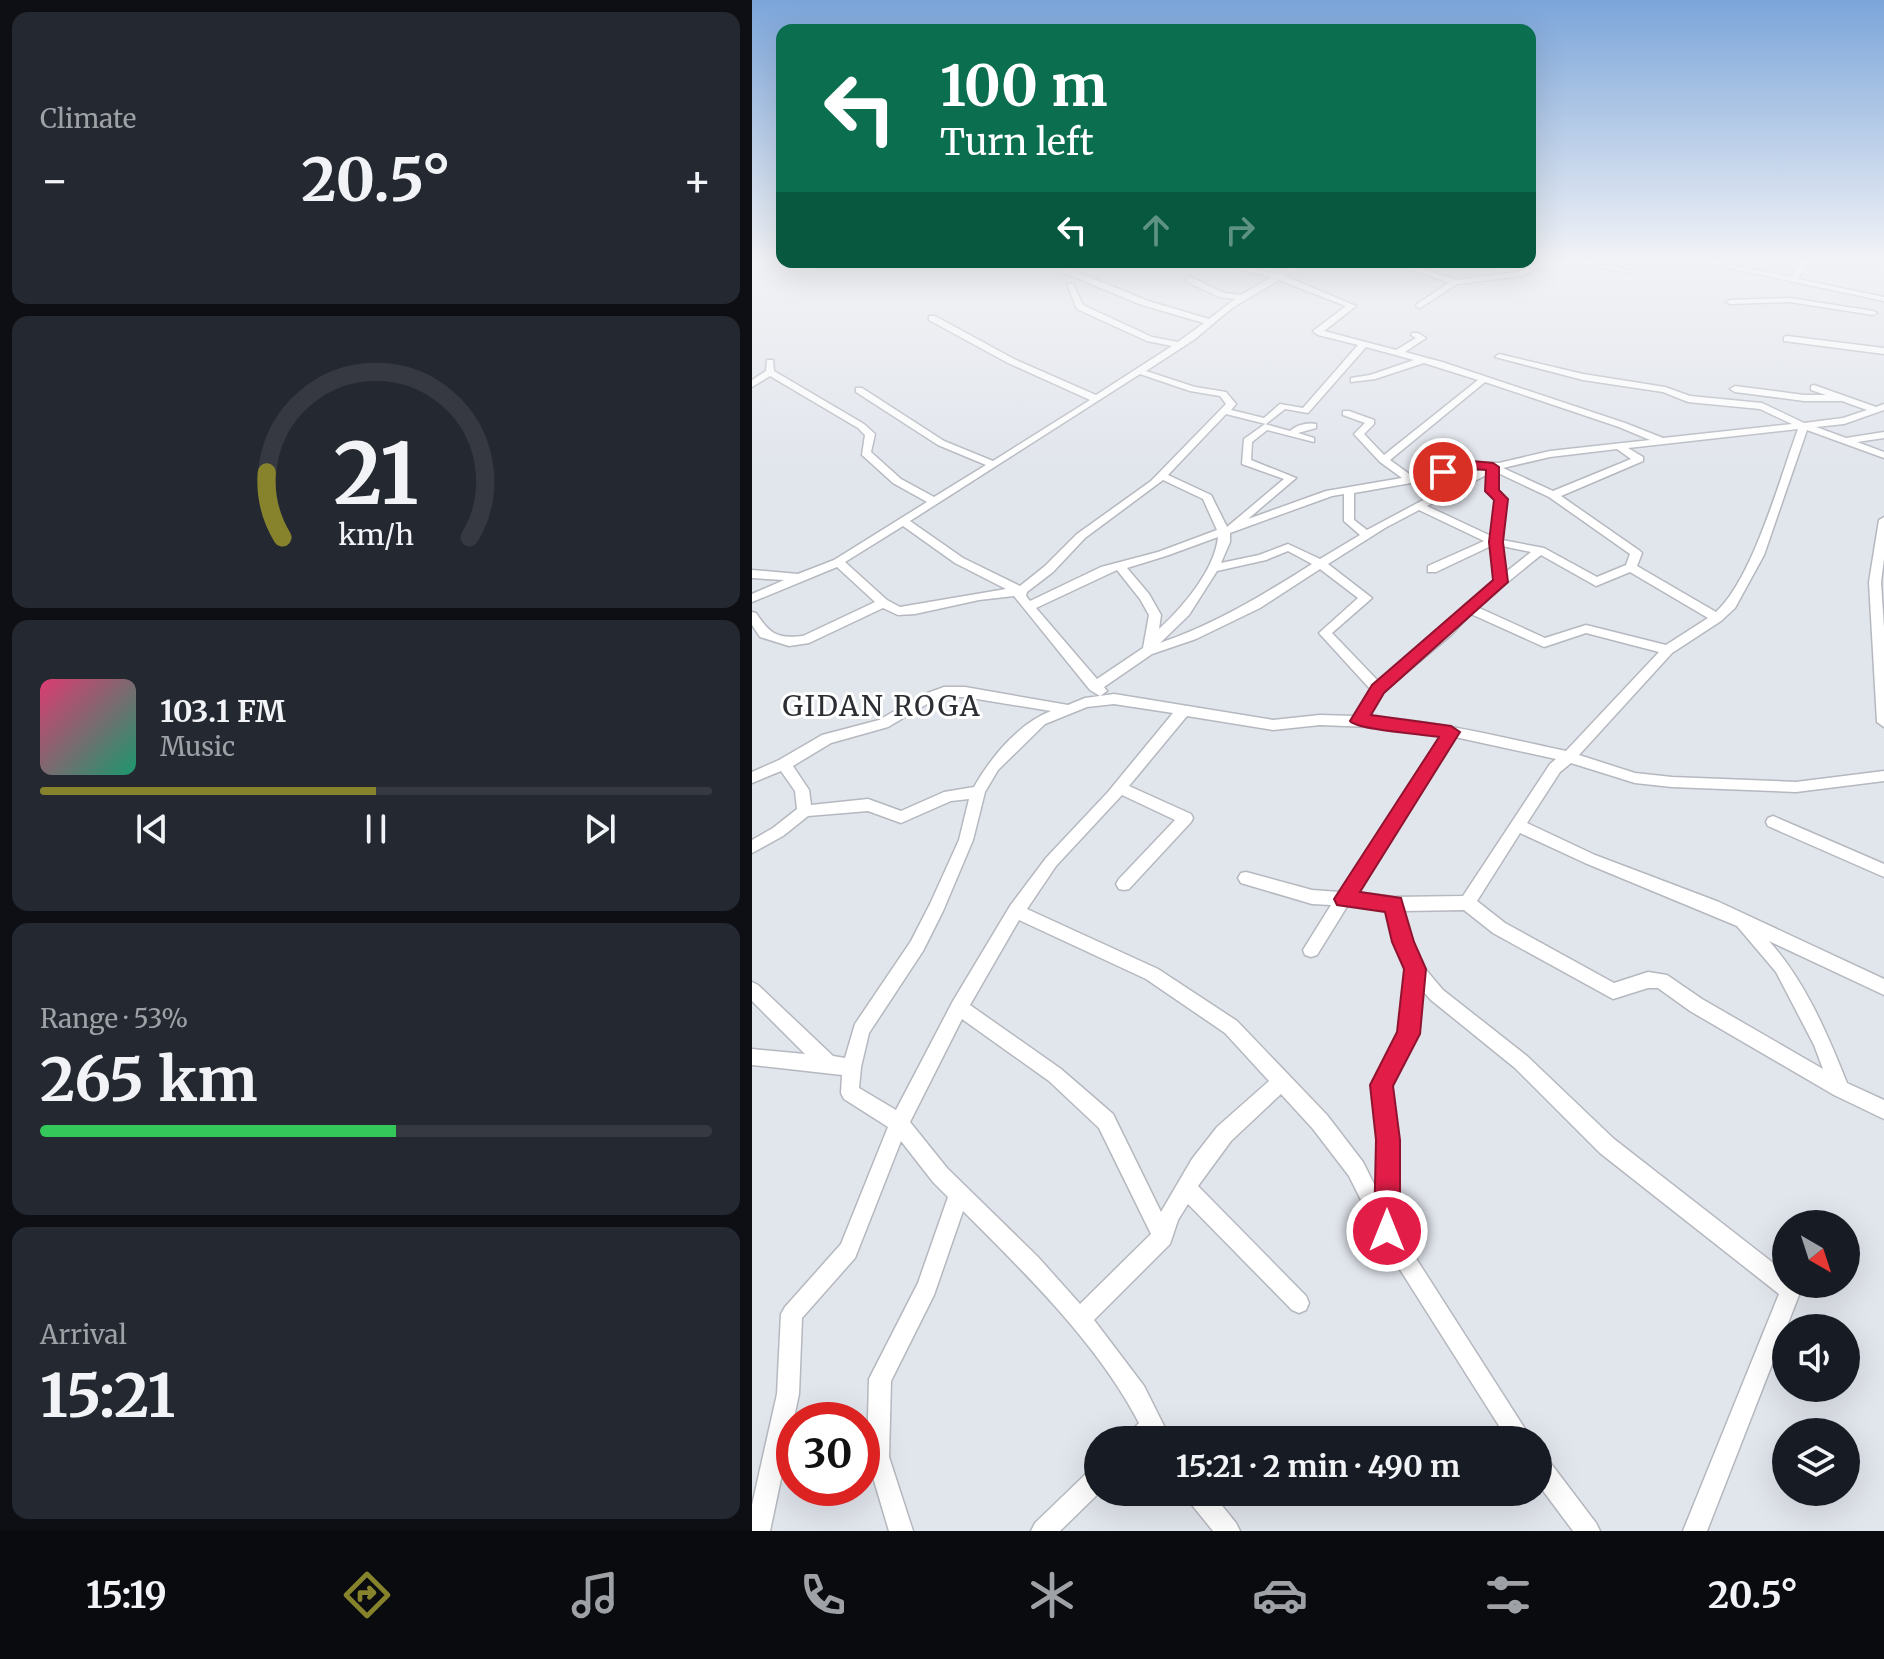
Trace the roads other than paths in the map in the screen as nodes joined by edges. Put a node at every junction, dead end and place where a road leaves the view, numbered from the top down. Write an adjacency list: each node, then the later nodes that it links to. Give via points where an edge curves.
1 (955, 330): 21 (street)
2 (1131, 330): 8 (street)
3 (1199, 330): 8 (street)
4 (1318, 330): 7 (street)
5 (1415, 335): 10 (street, via 1422,338)
6 (1787, 339): 9 (street)
7 (1365, 343): 10 (street); 25 (street, via 1305,411 1283,406)
8 (1179, 345): 13 (street)
9 (1884, 351)
10 (1399, 352): 12 (street)
11 (1499, 357): 27 (street, via 1688,399 1762,406)
12 (1424, 360): 14 (street); 15 (street)
13 (1139, 371): 21 (street); 22 (street, via 1223,394 1231,404)
14 (1354, 380)
15 (1483, 380): 32 (street); 35 (street)
16 (754, 385): 42 (street, via 770,367 861,426 870,434 866,453 888,476 905,490)
17 (1814, 388): 20 (street)
18 (1735, 389): 20 (street)
19 (859, 390): 36 (street, via 941,443)
20 (1846, 398): 23 (street)
21 (1096, 399): 36 (street)
22 (1225, 411): 25 (street); 38 (street)
23 (1878, 411): 27 (street)
24 (1346, 413): 35 (street, via 1371,422 1359,434)
25 (1266, 424): 28 (street); 46 (street, via 1247,441 1246,462 1291,478)
26 (1313, 426): 28 (street)
27 (1804, 426): 31 (street); 32 (street); 67 (street, via 1758,555 1731,605)
28 (1291, 435): 30 (street)
29 (1884, 435): 31 (street)
30 (1311, 440)
31 (1843, 440): 34 (street)
32 (1661, 441): 33 (street)
33 (1618, 446): 37 (street); 41 (street, via 1639,459)
34 (1884, 455)
35 (1384, 460): 39 (street)
36 (993, 464): 42 (street)
37 (1493, 467): 39 (street, via 1472,465); 41 (street); 43 (street); 48 (street, via 1492,491 1501,499)
38 (1162, 476): 46 (street, via 1207,497); 60 (street, via 1081,536)
39 (1411, 480): 40 (street)
40 (1349, 490): 46 (street); 47 (street, via 1349,521)
41 (1553, 495): 54 (street, via 1636,553)
42 (934, 501): 45 (street)
43 (1418, 506): 47 (street); 48 (street)
44 (1884, 520): 76 (street, via 1875,582)
45 (903, 521): 50 (street); 60 (street, via 983,576)
46 (1224, 533): 53 (street); 55 (street)
47 (1367, 535): 52 (street)
48 (1494, 542): 49 (street); 56 (street); 59 (street)
49 (1540, 550): 54 (street, via 1596,582); 59 (street)
50 (838, 562): 58 (street); 63 (street)
51 (1234, 565): 52 (street, via 1288,547); 55 (street); 61 (street)
52 (1322, 565): 69 (street, via 1256,605); 71 (street, via 1366,598 1325,633)
53 (1119, 566): 64 (street); 69 (street, via 1155,615)
54 (1631, 567): 67 (street)
55 (1213, 568): 61 (street)
56 (1432, 569)
57 (752, 574): 58 (street)
58 (804, 578): 62 (street)
59 (1501, 582): 65 (street)
60 (1021, 591): 63 (street, via 915,610 898,611); 64 (street)
61 (1198, 593): 69 (street)
62 (752, 598)
63 (883, 603): 66 (street, via 798,641 764,634)
64 (1029, 606): 70 (street)
65 (1469, 608): 68 (street, via 1544,643 1586,629); 71 (street)
66 (752, 616)
67 (1717, 618): 68 (street)
68 (1668, 650): 78 (street)
69 (1148, 651): 70 (street)
70 (1095, 687): 72 (street)
71 (1378, 689): 75 (street)
72 (1114, 699): 73 (street); 74 (street)
73 (1067, 710): 79 (street, via 944,692 883,724 827,739); 83 (street, via 1022,735 993,766)
74 (1183, 711): 75 (street, via 1273,725); 82 (street)
75 (1359, 721): 77 (street)
76 (1884, 722)
77 (1451, 732): 78 (street); 91 (street)
78 (1569, 757): 80 (street, via 1635,778 1672,782 1796,787); 86 (street, via 1555,768)
79 (784, 764): 81 (street); 84 (street, via 802,790)
80 (1884, 776)
81 (752, 778)
82 (1119, 788): 90 (street, via 1186,818); 94 (street, via 1051,862)
83 (978, 792): 84 (street, via 949,796 901,817 868,805); 103 (street, via 954,872 917,946 861,1030)
84 (805, 811): 87 (street)
85 (1773, 822): 88 (street)
86 (1519, 826): 92 (street); 95 (street)
87 (752, 847)
88 (1884, 871)
89 (1246, 878): 91 (street, via 1312,897)
90 (1124, 884)
91 (1344, 899): 93 (street); 96 (street)
92 (1467, 903): 93 (street); 105 (street, via 1499,928 1613,991 1661,980)
93 (1394, 904): 97 (street)
94 (1016, 911): 100 (street); 104 (street, via 1152,974 1196,1001 1231,1027)
95 (1739, 920): 98 (street); 105 (street, via 1782,967)
96 (1311, 950)
97 (1415, 969): 110 (street, via 1408,1034 1382,1085 1388,1140); 124 (street, via 1437,995 1521,1062 1607,1146 1791,1290)
98 (1884, 987)
99 (752, 990): 102 (street)
100 (959, 1007): 107 (street); 111 (street, via 1055,1075 1106,1121)
101 (752, 1057): 102 (street)
102 (829, 1065): 103 (street)
103 (852, 1067): 107 (street, via 850,1093)
104 (1280, 1083): 108 (street, via 1224,1134); 110 (street, via 1320,1122 1356,1169)
105 (1840, 1089): 106 (street)
106 (1884, 1110)
107 (899, 1123): 109 (street); 119 (street, via 848,1251 792,1314 788,1394)
108 (1186, 1188): 111 (street); 112 (street)
109 (959, 1194): 113 (street); 120 (street, via 927,1288 880,1379 878,1457)
110 (1387, 1231): 115 (street)
111 (1163, 1237): 113 (street)
112 (1299, 1303)
113 (1080, 1319): 114 (street, via 1136,1394)
114 (1147, 1426)
115 (1512, 1426)
116 (1552, 1483): 123 (street)
117 (1084, 1491): 121 (street)
118 (1207, 1506): 122 (street)
119 (758, 1531)
120 (901, 1531)
121 (1043, 1531)
122 (1228, 1531)
123 (1588, 1531)
124 (1695, 1531)

